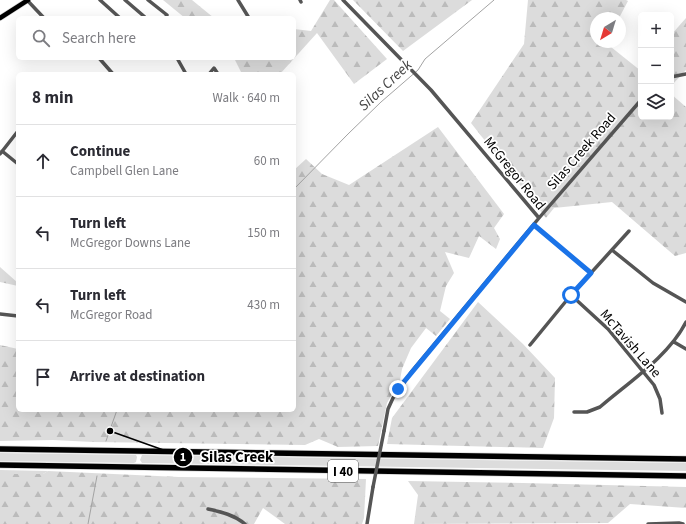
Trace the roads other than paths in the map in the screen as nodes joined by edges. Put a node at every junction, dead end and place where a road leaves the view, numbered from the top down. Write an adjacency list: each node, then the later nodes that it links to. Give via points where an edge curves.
1 (27, 0): 7 (street); 12 (main road)
2 (100, 0): 8 (street)
3 (148, 0): 10 (street)
4 (238, 0): 11 (street)
5 (343, 0): 25 (street, McGregor Road, via 431,90)
6 (127, 1): 9 (street)
7 (42, 16)
8 (118, 16)
9 (144, 16)
10 (166, 16)
11 (248, 16)
12 (0, 18)
13 (101, 60): 15 (street)
14 (178, 60): 16 (street)
15 (112, 72)
16 (185, 72)
17 (211, 72): 18 (street, via 214,68)
18 (217, 72)
19 (686, 74): 20 (street)
20 (674, 76)
21 (638, 103): 25 (street, Silas Creek Road)
22 (16, 133): 23 (street)
23 (1, 152): 24 (street)
24 (16, 163)
25 (539, 218): 26 (street, McGregor Road)
26 (534, 225): 29 (street); 47 (street, McGregor Road, bridge, via 398,389 388,409)
27 (629, 231): 28 (street)
28 (612, 250): 29 (street); 31 (street, via 653,283)
29 (591, 273): 30 (street)
30 (571, 295): 36 (street); 38 (street, McTavish Lane, via 608,329)
31 (686, 302)
32 (0, 314): 33 (street)
33 (16, 316)
34 (686, 322): 35 (street)
35 (674, 342): 37 (street); 38 (street)
36 (530, 345)
37 (686, 349)
38 (642, 371): 39 (street, via 600,407 587,412); 40 (street, McTavish Lane, via 654,385)
39 (574, 412)
40 (662, 413)
41 (0, 449): 42 (highway, I 40)
42 (686, 459)
43 (0, 465): 44 (highway, I 40)
44 (686, 476)
45 (208, 509): 46 (street, via 227,513)
46 (245, 524)
47 (367, 524)
48 (648, 524): 49 (street)
49 (683, 524)

